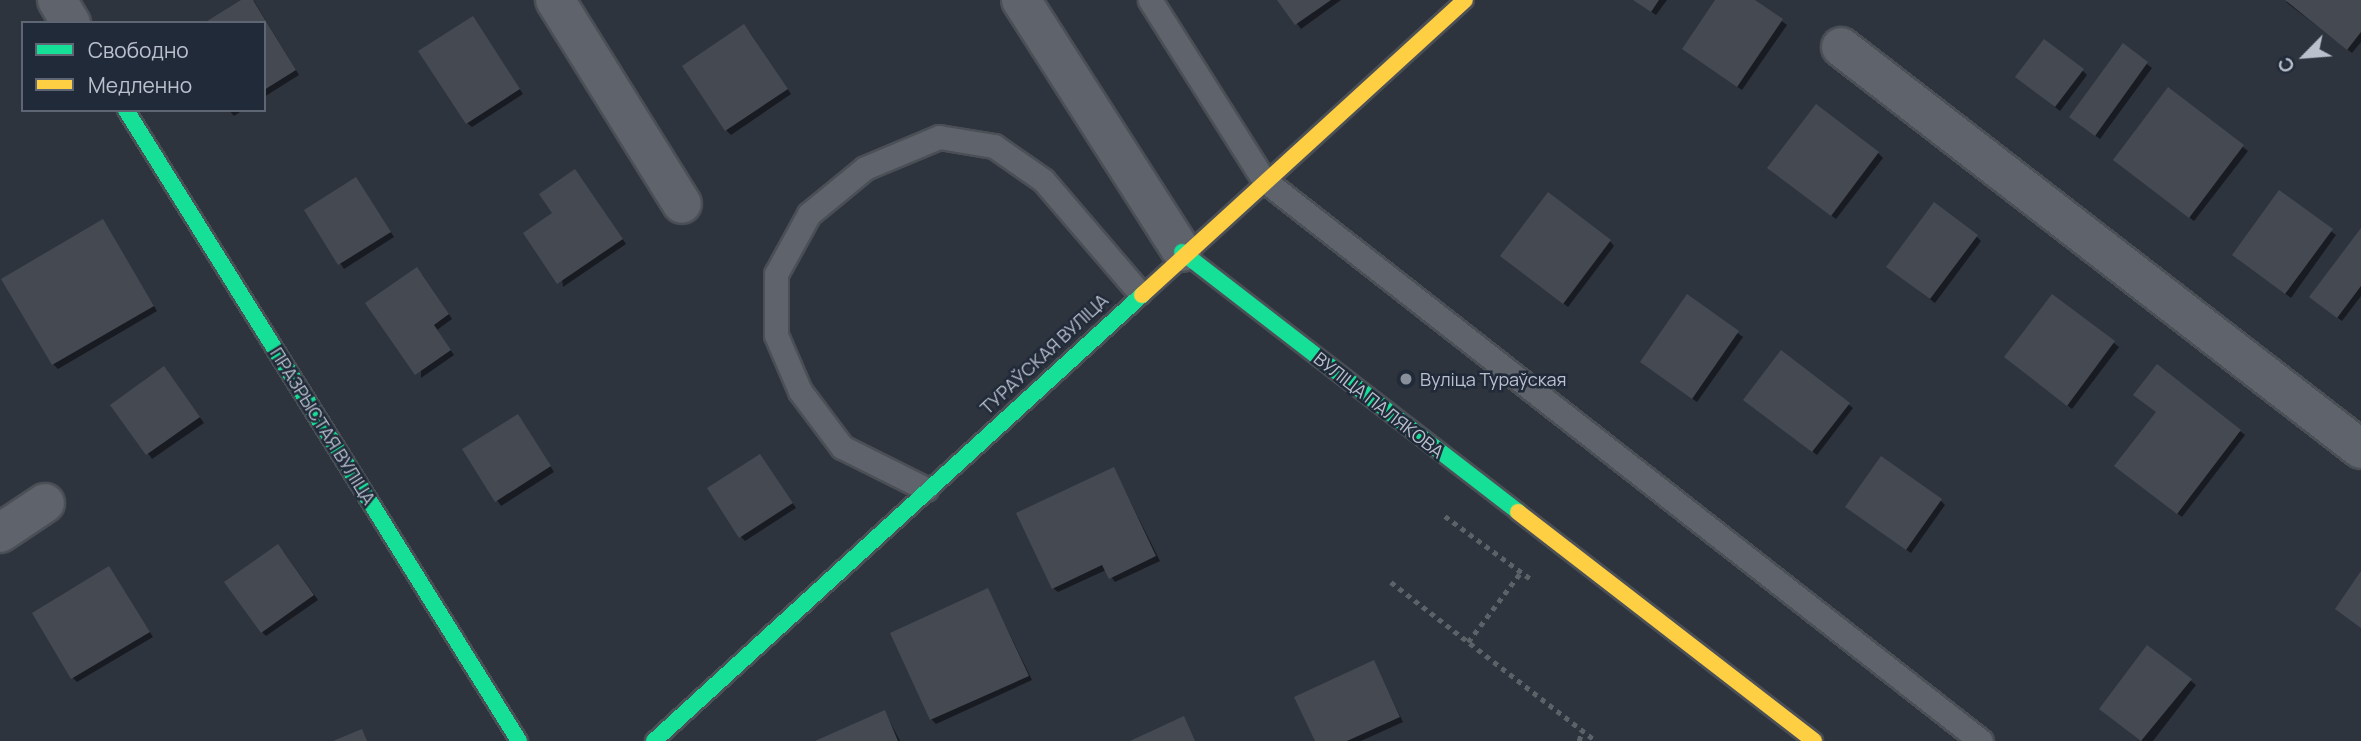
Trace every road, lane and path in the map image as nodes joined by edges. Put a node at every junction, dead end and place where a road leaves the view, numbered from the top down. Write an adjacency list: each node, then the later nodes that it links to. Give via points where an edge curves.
1 (57, 0): 6 (street)
2 (555, 0): 10 (street)
3 (1021, 0): 11 (street, ВУЛІЦА ПАЛЯКОВА)
4 (1150, 0): 9 (lane)
5 (1465, 0): 9 (street, ТУРАЎСКАЯ ВУЛІЦА)
6 (70, 21)
7 (1842, 47): 13 (street)
8 (127, 112): 23 (street, ПРАЗРЫСТАЯ ВУЛІЦА)
9 (1264, 180): 11 (street, ТУРАЎСКАЯ ВУЛІЦА); 28 (lane)
10 (682, 204)
11 (1182, 252): 12 (street, ТУРАЎСКАЯ ВУЛІЦА); 27 (street, ВУЛІЦА ПАЛЯКОВА)
12 (1139, 292): 14 (street, ТУРАЎСКАЯ ВУЛІЦА); 14 (lane, via 1043,180 994,146 939,137 865,167 809,214 776,274 776,335 800,391 842,447)
13 (2361, 449)
14 (926, 489): 24 (street, ТУРАЎСКАЯ ВУЛІЦА)
15 (45, 503): 17 (street)
16 (1445, 516): 18 (path)
17 (0, 533)
18 (1521, 572): 19 (path); 21 (path)
19 (1531, 580)
20 (1391, 582): 21 (path)
21 (1468, 642): 22 (path)
22 (1582, 730): 25 (path); 26 (path)
23 (519, 741)
24 (653, 741)
25 (1579, 741)
26 (1596, 741)
27 (1814, 741)
28 (1981, 741)

